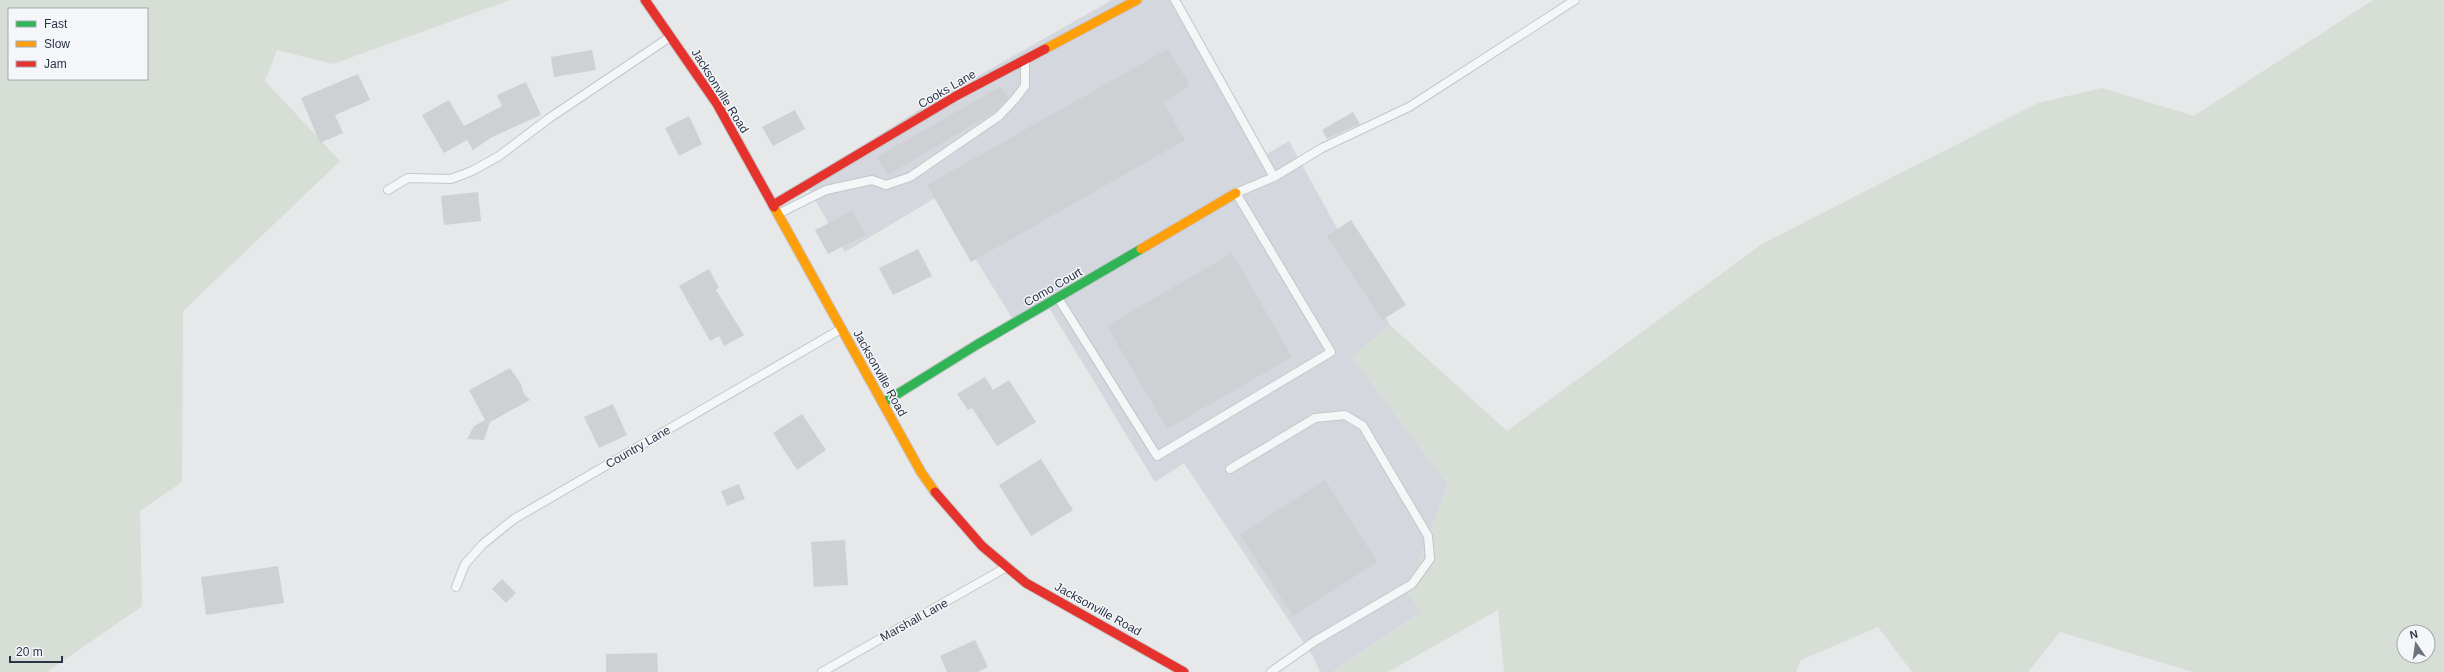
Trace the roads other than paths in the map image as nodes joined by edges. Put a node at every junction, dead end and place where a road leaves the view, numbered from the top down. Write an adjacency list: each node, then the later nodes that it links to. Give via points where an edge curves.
1 (645, 0): 5 (main road, Jacksonville Road)
2 (1137, 0): 6 (main road, Cooks Lane)
3 (1176, 0): 7 (lane)
4 (1575, 0): 7 (lane, via 1410,107 1322,148)
5 (670, 36): 8 (lane, via 548,119 499,156 472,171 451,179 408,178); 10 (main road, Jacksonville Road, via 717,104)
6 (1025, 58): 10 (main road, Cooks Lane); 11 (lane, via 1025,86 999,116 910,177 886,185 872,180 826,190)
7 (1274, 177): 9 (lane)
8 (388, 190)
9 (1236, 193): 12 (main road, Como Court); 12 (lane, via 1331,352 1157,456)
10 (773, 205): 11 (main road, Jacksonville Road)
11 (778, 214): 13 (main road, Jacksonville Road)
12 (1058, 297): 14 (main road, Como Court)
13 (841, 329): 14 (main road, Jacksonville Road); 17 (lane, Country Lane, via 514,519 483,544 465,564)
14 (883, 403): 16 (main road, Jacksonville Road, via 941,502 964,529)
15 (1230, 469): 20 (lane, via 1315,418 1345,415 1363,426 1428,536 1430,559 1412,584 1314,642)
16 (1006, 568): 18 (lane, Marshall Lane); 19 (main road, Jacksonville Road, via 1026,583)
17 (456, 587)
18 (822, 672)
19 (1184, 672)
20 (1271, 672)

